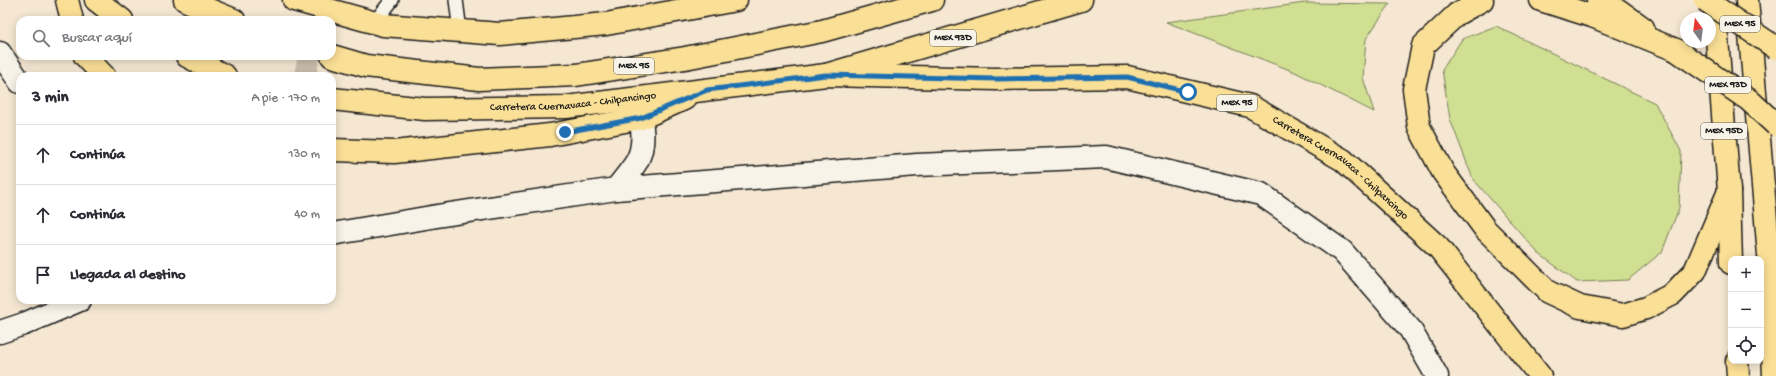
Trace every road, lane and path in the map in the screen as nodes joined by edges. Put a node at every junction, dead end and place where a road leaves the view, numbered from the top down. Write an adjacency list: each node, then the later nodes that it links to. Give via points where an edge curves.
1 (67, 0): 16 (main road)
2 (96, 0): 17 (main road)
3 (185, 0): 18 (main road)
4 (294, 0): 19 (main road)
5 (392, 0): 19 (lane)
6 (456, 0): 20 (lane)
7 (736, 0): 20 (main road, via 606,24 500,34)
8 (932, 0): 24 (main road, MEX 95, via 822,31 685,58 576,75 479,79 366,66)
9 (1081, 0): 29 (main road, MEX 93D)
10 (1482, 0): 36 (main road, via 1457,14 1423,46 1414,89 1419,127 1443,172 1486,229 1548,292 1580,307 1623,315 1646,308 1673,294 1695,271)
11 (1541, 0): 22 (main road, via 1592,16)
12 (1598, 0): 22 (main road, MEX 93D, via 1618,10)
13 (1705, 0): 21 (main road, MEX 95, bridge)
14 (1714, 0): 36 (main road, MEX 95D)
15 (1747, 0): 45 (main road, MEX 95, via 1769,255)
16 (71, 16)
17 (117, 16)
18 (224, 16)
19 (375, 22): 20 (main road)
20 (460, 31)
21 (1776, 48)
22 (1676, 50): 33 (main road, MEX 93D, bridge, via 1749,100)
23 (0, 53): 30 (street)
24 (336, 57)
25 (89, 60): 27 (main road)
26 (195, 60): 28 (main road)
27 (100, 72)
28 (217, 72)
29 (826, 75): 32 (main road, Carretera Cuernavaca - Chilpancingo / MEX 95, via 707,90); 43 (main road, Carretera Cuernavaca - Chilpancingo / MEX 95, via 996,79 1127,77 1250,106 1343,160 1438,247)
30 (16, 76)
31 (336, 99): 32 (main road, Carretera Cuernavaca - Chilpancingo / MEX 95, via 425,109)
32 (639, 108): 34 (main road, via 550,135 394,152); 35 (street, via 643,142 637,161)
33 (1776, 125)
34 (336, 150)
35 (616, 189): 37 (street); 42 (street, via 917,165 1106,157 1261,194 1342,251 1410,329)
36 (1729, 191): 38 (main road, MEX 95D)
37 (336, 233)
38 (1731, 256)
39 (71, 304): 40 (street)
40 (0, 332)
41 (1737, 364): 44 (main road)
42 (1437, 376)
43 (1540, 376)
44 (1738, 376)
45 (1774, 376)

